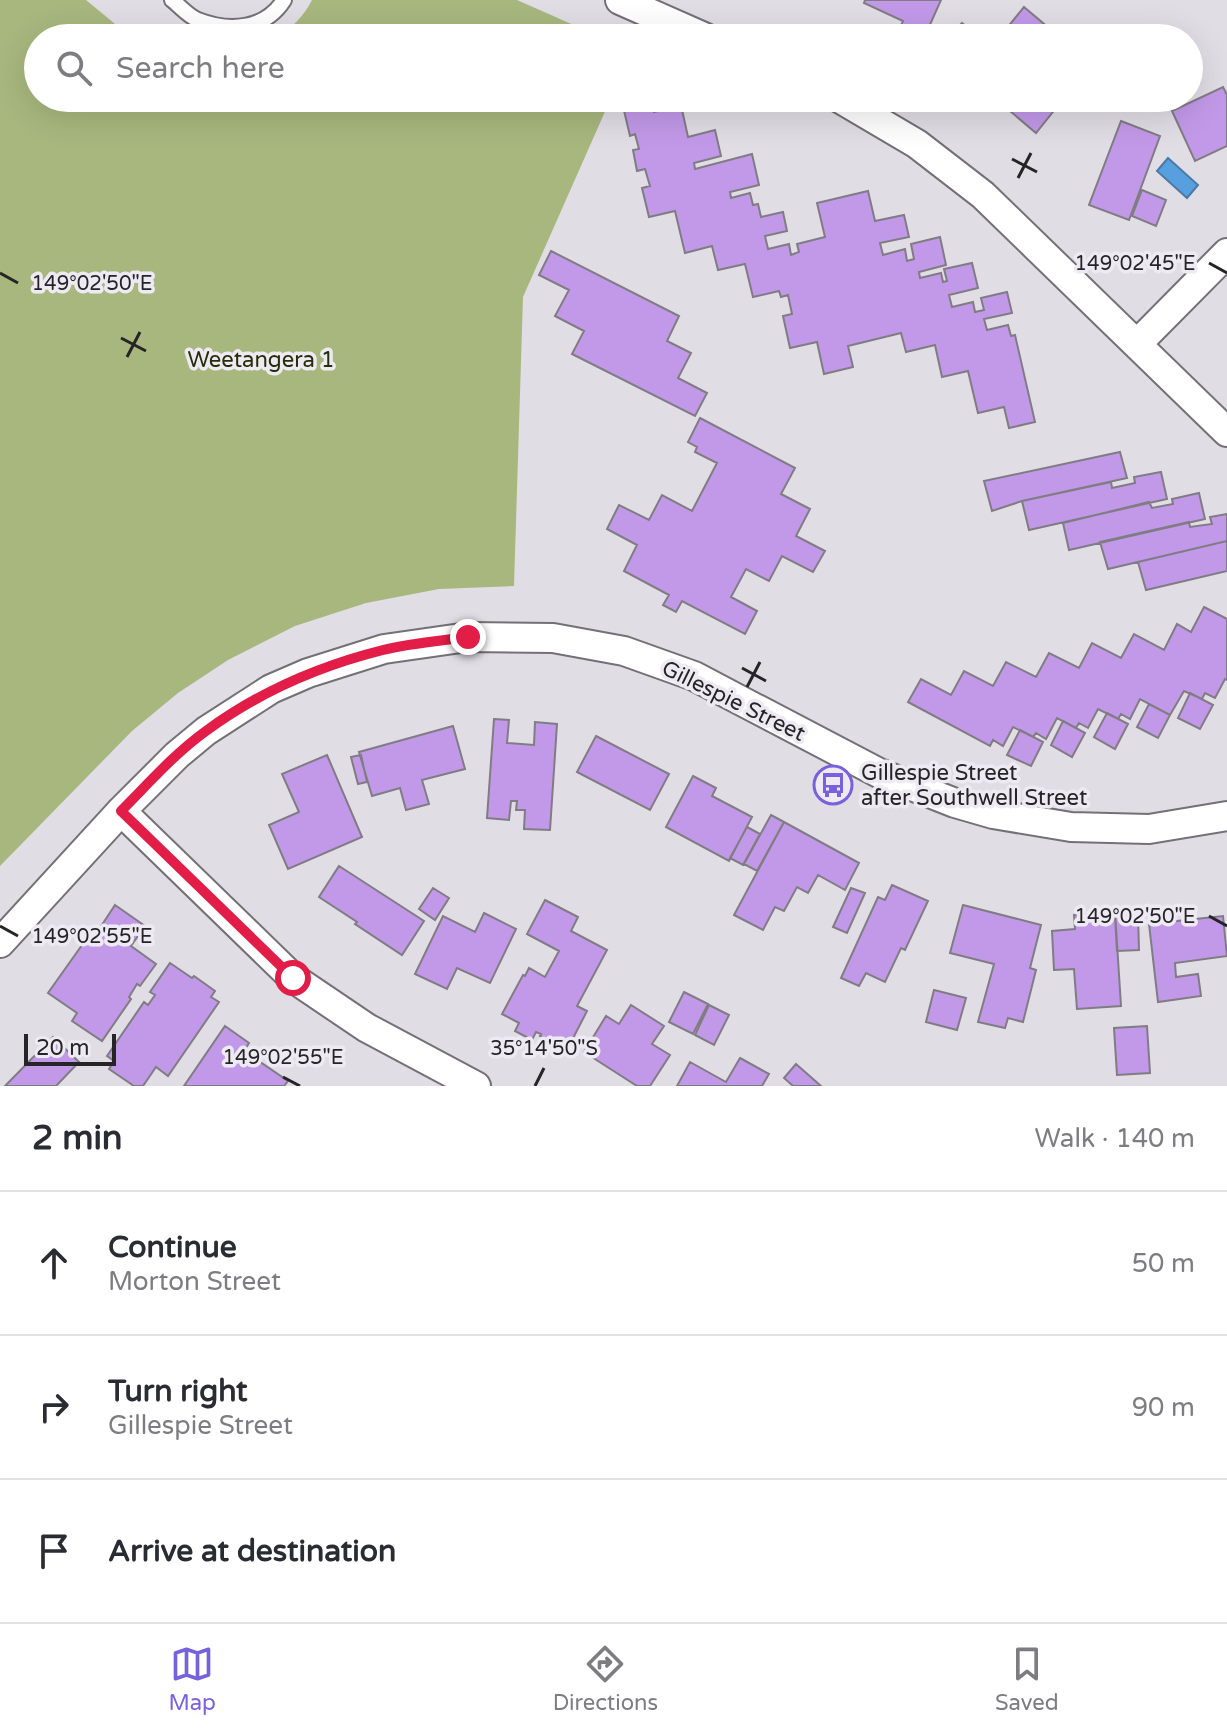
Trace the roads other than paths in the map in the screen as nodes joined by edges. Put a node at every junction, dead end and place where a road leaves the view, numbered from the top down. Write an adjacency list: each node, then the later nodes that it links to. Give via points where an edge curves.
1 (172, 0): 4 (lane, via 196,19)
2 (284, 0): 5 (lane, via 275,13)
3 (620, 0): 6 (street)
4 (219, 24)
5 (256, 24)
6 (674, 24)
7 (863, 112): 9 (street, via 917,144 983,195)
8 (1227, 253): 9 (street)
9 (1137, 344): 10 (street)
10 (1227, 432)
11 (121, 811): 12 (street, Gillespie Street, via 206,731 271,689 384,649 468,637 553,638 624,651 694,676 879,773 993,814 1071,827 1149,829); 13 (street, Gillespie Street); 14 (street, via 293,978 367,1028)
12 (1227, 816)
13 (0, 943)
14 (476, 1086)

